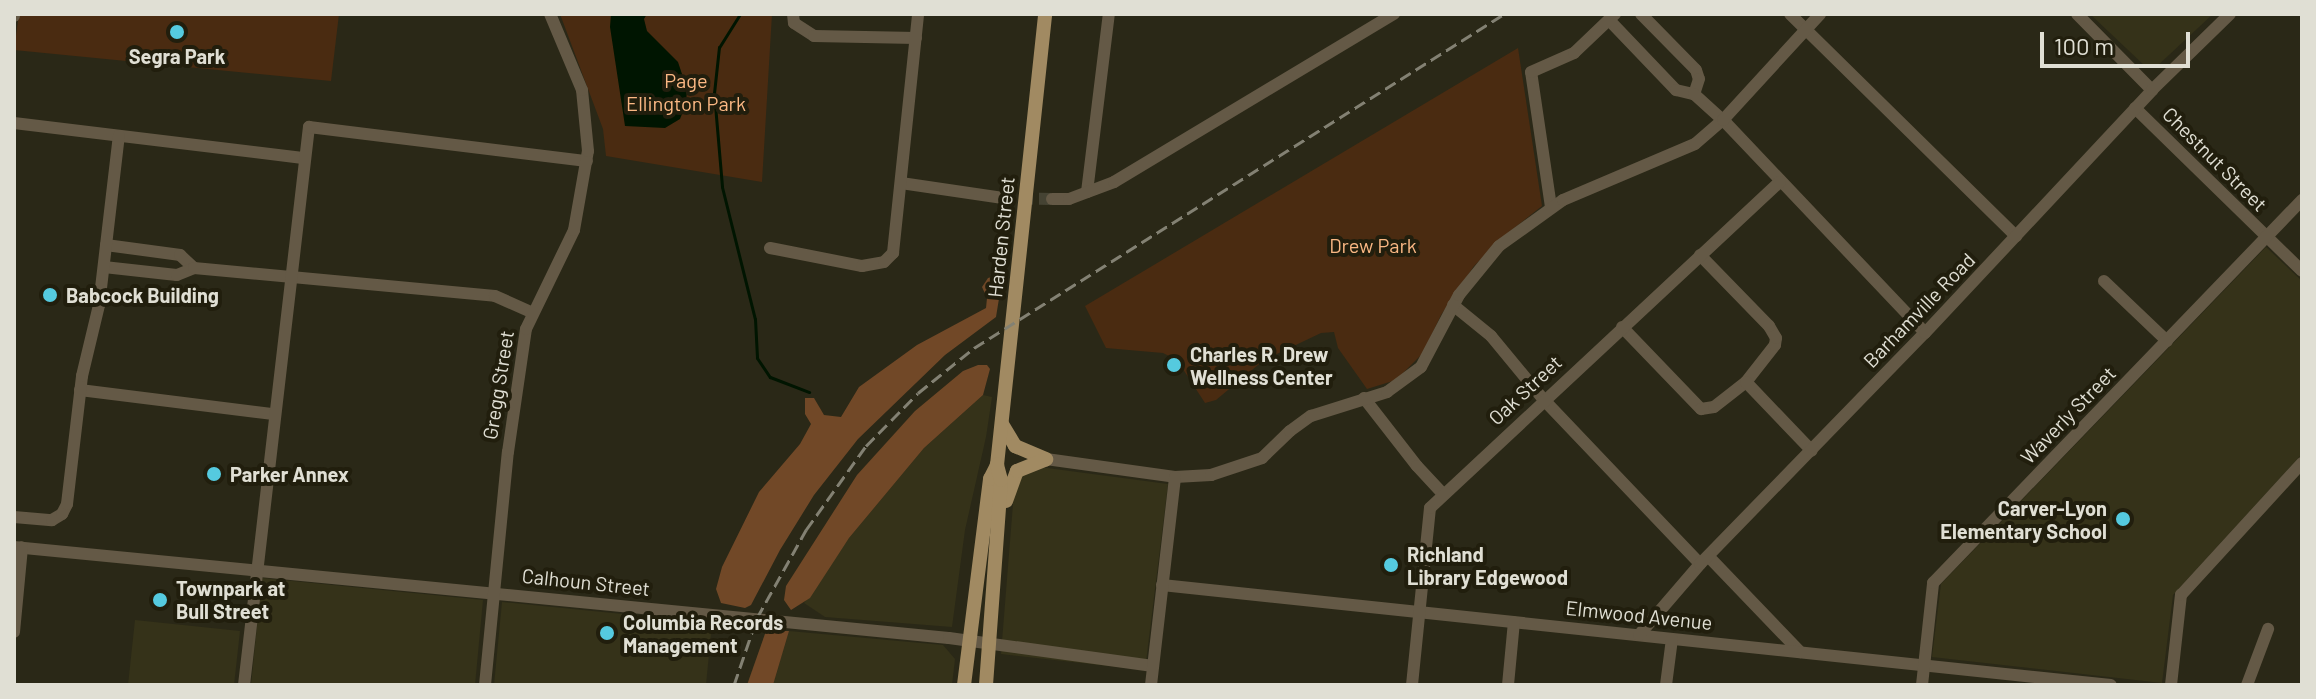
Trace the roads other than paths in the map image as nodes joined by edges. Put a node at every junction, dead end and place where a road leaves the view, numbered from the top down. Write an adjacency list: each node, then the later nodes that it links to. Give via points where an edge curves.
1 (550, 14): 22 (street, Gregg Street, via 582,90)
2 (918, 14): 14 (street)
3 (1045, 14): 50 (main road, Harden Street)
4 (1109, 14): 25 (street)
5 (1394, 14): 25 (street, via 1114,182)
6 (1641, 14): 16 (street, via 1696,70)
7 (1790, 14): 13 (street)
8 (1820, 14): 13 (street)
9 (2077, 14): 15 (street, Chestnut Street)
10 (2230, 14): 15 (street, Barhamville Road)
11 (1612, 17): 16 (street, via 1676,90); 29 (street, via 1574,53 1531,72)
12 (794, 19): 14 (street, via 814,36)
13 (1806, 29): 18 (street); 30 (street)
14 (916, 38): 24 (street)
15 (2152, 90): 17 (street, Barhamville Road)
16 (1694, 94): 18 (street)
17 (2135, 108): 30 (street, Barhamville Road); 31 (street, Chestnut Street)
18 (1723, 120): 23 (street); 29 (street, via 1695,144)
19 (14, 123): 20 (street)
20 (119, 136): 21 (street); 32 (street)
21 (305, 158): 22 (street, via 309,127); 38 (street)
22 (587, 161): 41 (street, Gregg Street, via 574,230)
23 (1779, 182): 34 (street, Oak Street); 43 (street)
24 (901, 183): 26 (street); 33 (street, via 893,253 884,262 862,266)
25 (1087, 192): 27 (street)
26 (1003, 198)
27 (1052, 199)
28 (2302, 200): 31 (street, Waverly Street)
29 (1551, 207): 40 (street, via 1499,246)
30 (2016, 236): 43 (street, Barhamville Road)
31 (2267, 238): 37 (street, Chestnut Street); 44 (street, Waverly Street)
32 (106, 245): 35 (street); 36 (street, via 180,255)
33 (770, 248)
34 (1700, 255): 42 (street, Oak Street); 45 (street, via 1776,338)
35 (104, 267): 36 (street, via 177,275); 46 (street)
36 (194, 268): 38 (street)
37 (2302, 271)
38 (291, 278): 41 (street, via 495,296); 49 (street)
39 (2104, 281): 44 (street)
40 (1453, 305): 47 (street, via 1421,367 1387,392); 48 (street, via 1491,336)
41 (531, 312): 63 (street, Gregg Street, via 508,452)
42 (1622, 327): 45 (street, via 1701,409 1714,407); 48 (street, Oak Street)
43 (1925, 333): 51 (street, Barhamville Road)
44 (2167, 341): 73 (street, Waverly Street, via 1933,583)
45 (1746, 382): 51 (street)
46 (80, 390): 49 (street); 57 (street, via 65,510 52,520)
47 (1364, 398): 55 (street, via 1311,416 1262,458 1240,468); 56 (street)
48 (1544, 400): 56 (street, Oak Street); 60 (street)
49 (274, 414): 61 (street)
50 (1002, 423): 52 (main road, via 1015,446); 54 (main road, Harden Street)
51 (1812, 451): 60 (street, Barhamville Road)
52 (1046, 459): 55 (street); 58 (main road, via 1015,474)
53 (2302, 463): 86 (street, via 2181,595)
54 (997, 465): 58 (main road, Harden Street); 70 (main road, Harden Street, via 990,479)
55 (1175, 477): 62 (street)
56 (1443, 494): 64 (street, Oak Street, via 1430,508)
57 (14, 517)
58 (998, 528): 71 (main road, Harden Street)
59 (18, 547): 61 (street, Calhoun Street); 67 (street)
60 (1704, 560): 68 (street, Barhamville Road); 72 (street)
61 (255, 570): 63 (street, Calhoun Street); 76 (street)
62 (1162, 585): 64 (street, Elmwood Avenue); 74 (street)
63 (493, 593): 70 (street, Calhoun Street); 77 (street, Gregg Street)
64 (1419, 612): 65 (street, Elmwood Avenue); 81 (street, Oak Street)
65 (1514, 622): 68 (street, Elmwood Avenue); 82 (street)
66 (2268, 629): 87 (street)
67 (14, 632)
68 (1639, 635): 69 (street, Elmwood Avenue)
69 (1672, 639): 72 (street, Elmwood Avenue); 83 (street)
70 (968, 640): 71 (street, Calhoun Street); 78 (main road, Harden Street)
71 (990, 643): 74 (street, Calhoun Street); 79 (main road, Harden Street)
72 (1800, 652): 73 (street, Elmwood Avenue)
73 (1924, 665): 75 (street, Elmwood Avenue); 84 (street, Waverly Street)
74 (1153, 666): 80 (street)
75 (2042, 681): 85 (street, Elmwood Avenue)
76 (244, 685)
77 (485, 685)
78 (964, 685)
79 (986, 685)
80 (1151, 685)
81 (1412, 685)
82 (1508, 685)
83 (1666, 685)
84 (1922, 685)
85 (2111, 685)
86 (2171, 685)
87 (2247, 685)

